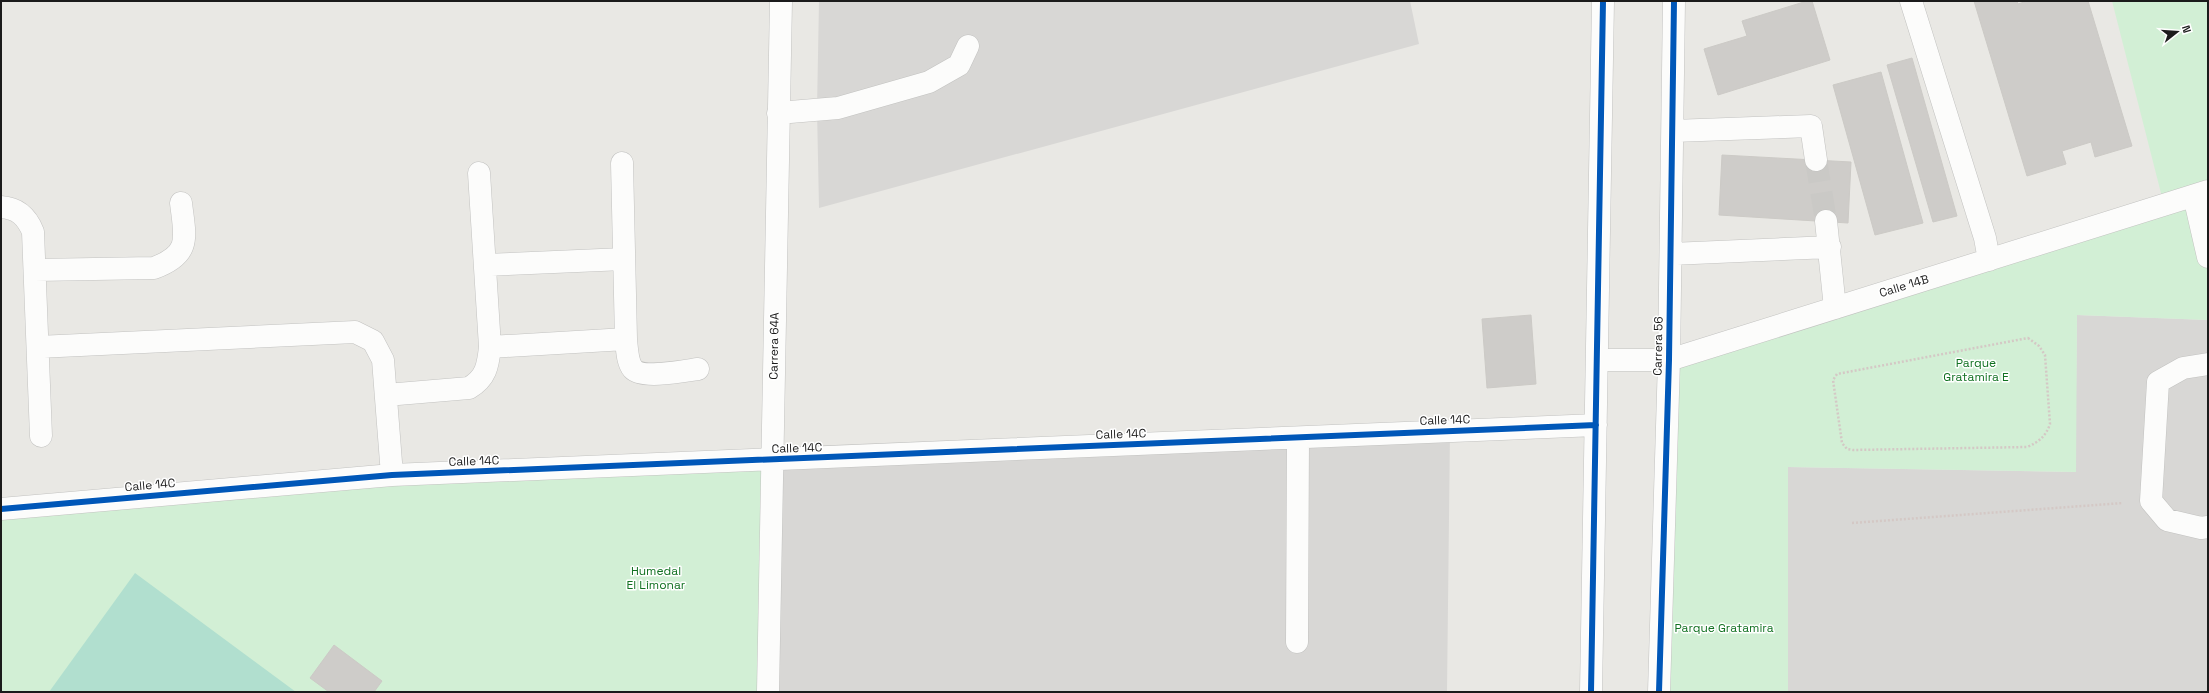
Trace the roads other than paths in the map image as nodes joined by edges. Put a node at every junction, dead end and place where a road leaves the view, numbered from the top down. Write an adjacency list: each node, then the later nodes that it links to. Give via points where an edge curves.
1 (781, 1): 6 (street, Carrera 64A)
2 (1603, 1): 26 (street)
3 (1674, 1): 7 (street, Carrera 56)
4 (1911, 1): 19 (street, via 1985,238)
5 (968, 46): 6 (street, via 960,65 929,82 838,108)
6 (778, 113): 34 (street, Carrera 64A)
7 (1673, 132): 8 (street, via 1811,126); 16 (street, Carrera 56)
8 (1816, 160)
9 (622, 164): 18 (street)
10 (479, 173): 20 (street)
11 (2201, 193): 17 (street); 19 (street, Calle 14B)
12 (181, 203): 21 (street, via 185,235 180,251 171,261 154,268)
13 (1, 207): 21 (street, via 13,209 29,222 33,232)
14 (1826, 221): 15 (street)
15 (1830, 247): 16 (street); 22 (street)
16 (1671, 254): 27 (street, Carrera 56)
17 (2208, 257)
18 (624, 259): 20 (street); 23 (street)
19 (1989, 260): 22 (street, Calle 14B)
20 (485, 265): 25 (street)
21 (35, 270): 24 (street)
22 (1835, 308): 27 (street, Calle 14B)
23 (626, 339): 25 (street); 29 (street, via 631,364 638,372 648,374)
24 (38, 347): 30 (street, via 355,332 374,342 380,350); 32 (street)
25 (490, 348): 30 (street, via 488,368 477,383 469,388)
26 (1597, 360): 27 (street, Calle 14B); 31 (street)
27 (1669, 360): 41 (street, Carrera 56)
28 (2208, 364): 37 (street, via 2183,368 2158,382 2151,501 2167,520 2201,528)
29 (698, 369)
30 (386, 395): 35 (street)
31 (1596, 425): 33 (street, Calle 14C); 40 (street)
32 (41, 436)
33 (1298, 438): 34 (street, Calle 14C); 38 (street)
34 (772, 460): 35 (street, Calle 14C); 39 (street, Carrera 64A)
35 (392, 475): 36 (street, Calle 14C)
36 (1, 509)
37 (2208, 527)
38 (1297, 642)
39 (768, 692)
40 (1591, 692)
41 (1659, 692)

